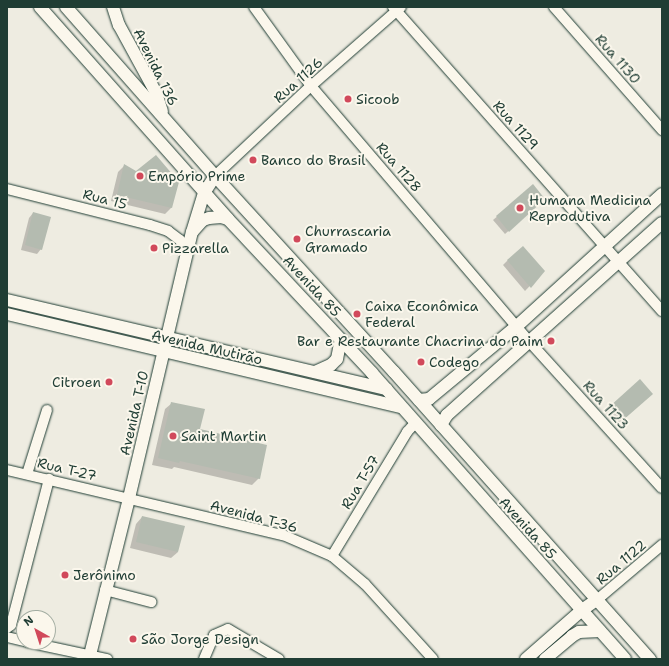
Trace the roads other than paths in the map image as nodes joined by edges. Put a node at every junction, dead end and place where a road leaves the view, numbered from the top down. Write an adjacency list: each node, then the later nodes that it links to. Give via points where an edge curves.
1 (40, 7): 12 (main road, Avenida 85)
2 (66, 7): 8 (main road, Avenida 85)
3 (113, 7): 8 (main road, Avenida 136, via 119,25 156,94)
4 (254, 7): 7 (street, Rua 1128)
5 (554, 7): 9 (street, Rua 1130)
6 (397, 8): 7 (street, Rua 1126); 17 (street, Rua 1129)
7 (311, 86): 10 (street, Rua 1126); 23 (street, Rua 1128)
8 (164, 118): 10 (main road, Avenida 85)
9 (662, 130)
10 (214, 176): 12 (main road, Avenida T-10); 30 (main road, Avenida 85)
11 (7, 189): 18 (street, Rua 15, via 168,231 180,240)
12 (204, 193): 14 (main road, Avenida 85); 16 (main road, Avenida T-10)
13 (662, 194): 17 (main road)
14 (228, 219): 16 (main road, via 221,217 203,220); 25 (main road, Avenida 85)
15 (662, 223): 19 (main road)
16 (192, 232): 18 (main road, Avenida T-10)
17 (605, 247): 19 (street, Rua 1129); 23 (main road)
18 (188, 251): 24 (main road, Avenida T-10)
19 (619, 262): 21 (street, Rua 1129); 26 (main road)
20 (7, 300): 24 (main road, Avenida Mutirão)
21 (662, 311)
22 (7, 314): 27 (main road, Avenida Mutirão)
23 (517, 326): 26 (street, Rua 1128); 30 (main road, via 429,399)
24 (167, 338): 27 (main road, Avenida T-10); 28 (main road, Avenida Mutirão)
25 (341, 339): 28 (main road, via 340,351 332,365); 29 (main road, Avenida 85)
26 (529, 341): 34 (main road, via 448,415); 38 (street, Rua 1123)
27 (164, 352): 31 (main road, Avenida Mutirão); 39 (main road, Avenida T-10)
28 (314, 372): 29 (main road, Avenida Mutirão)
29 (385, 389): 31 (main road, Avenida 85); 42 (main road, via 398,392 554,566)
30 (419, 400): 34 (main road, Avenida 85)
31 (401, 407): 33 (main road, Avenida 85)
32 (47, 410): 36 (street)
33 (415, 423): 41 (street, Rua T-57, via 406,432); 46 (main road, Avenida 85)
34 (441, 425): 42 (main road, Avenida 85)
35 (7, 470): 36 (street, Rua T-27)
36 (27, 474): 37 (street, Rua T-27)
37 (49, 479): 39 (street, Rua T-27); 47 (street, via 11,625)
38 (662, 488)
39 (125, 497): 41 (street, Avenida T-36, via 283,535); 43 (main road, Avenida T-10)
40 (662, 545): 44 (street, Rua 1122)
41 (332, 556): 54 (street, Avenida T-36, via 365,584)
42 (570, 568): 44 (main road, Avenida 85)
43 (105, 590): 45 (street); 50 (main road, Avenida T-10)
44 (598, 599): 46 (main road); 48 (main road); 58 (main road, Avenida 85)
45 (151, 602)
46 (582, 610): 48 (main road, Avenida 85); 55 (main road)
47 (7, 628)
48 (600, 631): 56 (main road, via 586,630 572,636); 57 (main road, Avenida 85)
49 (56, 649): 50 (street)
50 (86, 656): 51 (street)
51 (107, 659)
52 (204, 659): 53 (street, via 214,634 228,629)
53 (279, 659)
54 (433, 659)
55 (526, 659)
56 (546, 659)
57 (625, 659)
58 (650, 659)

